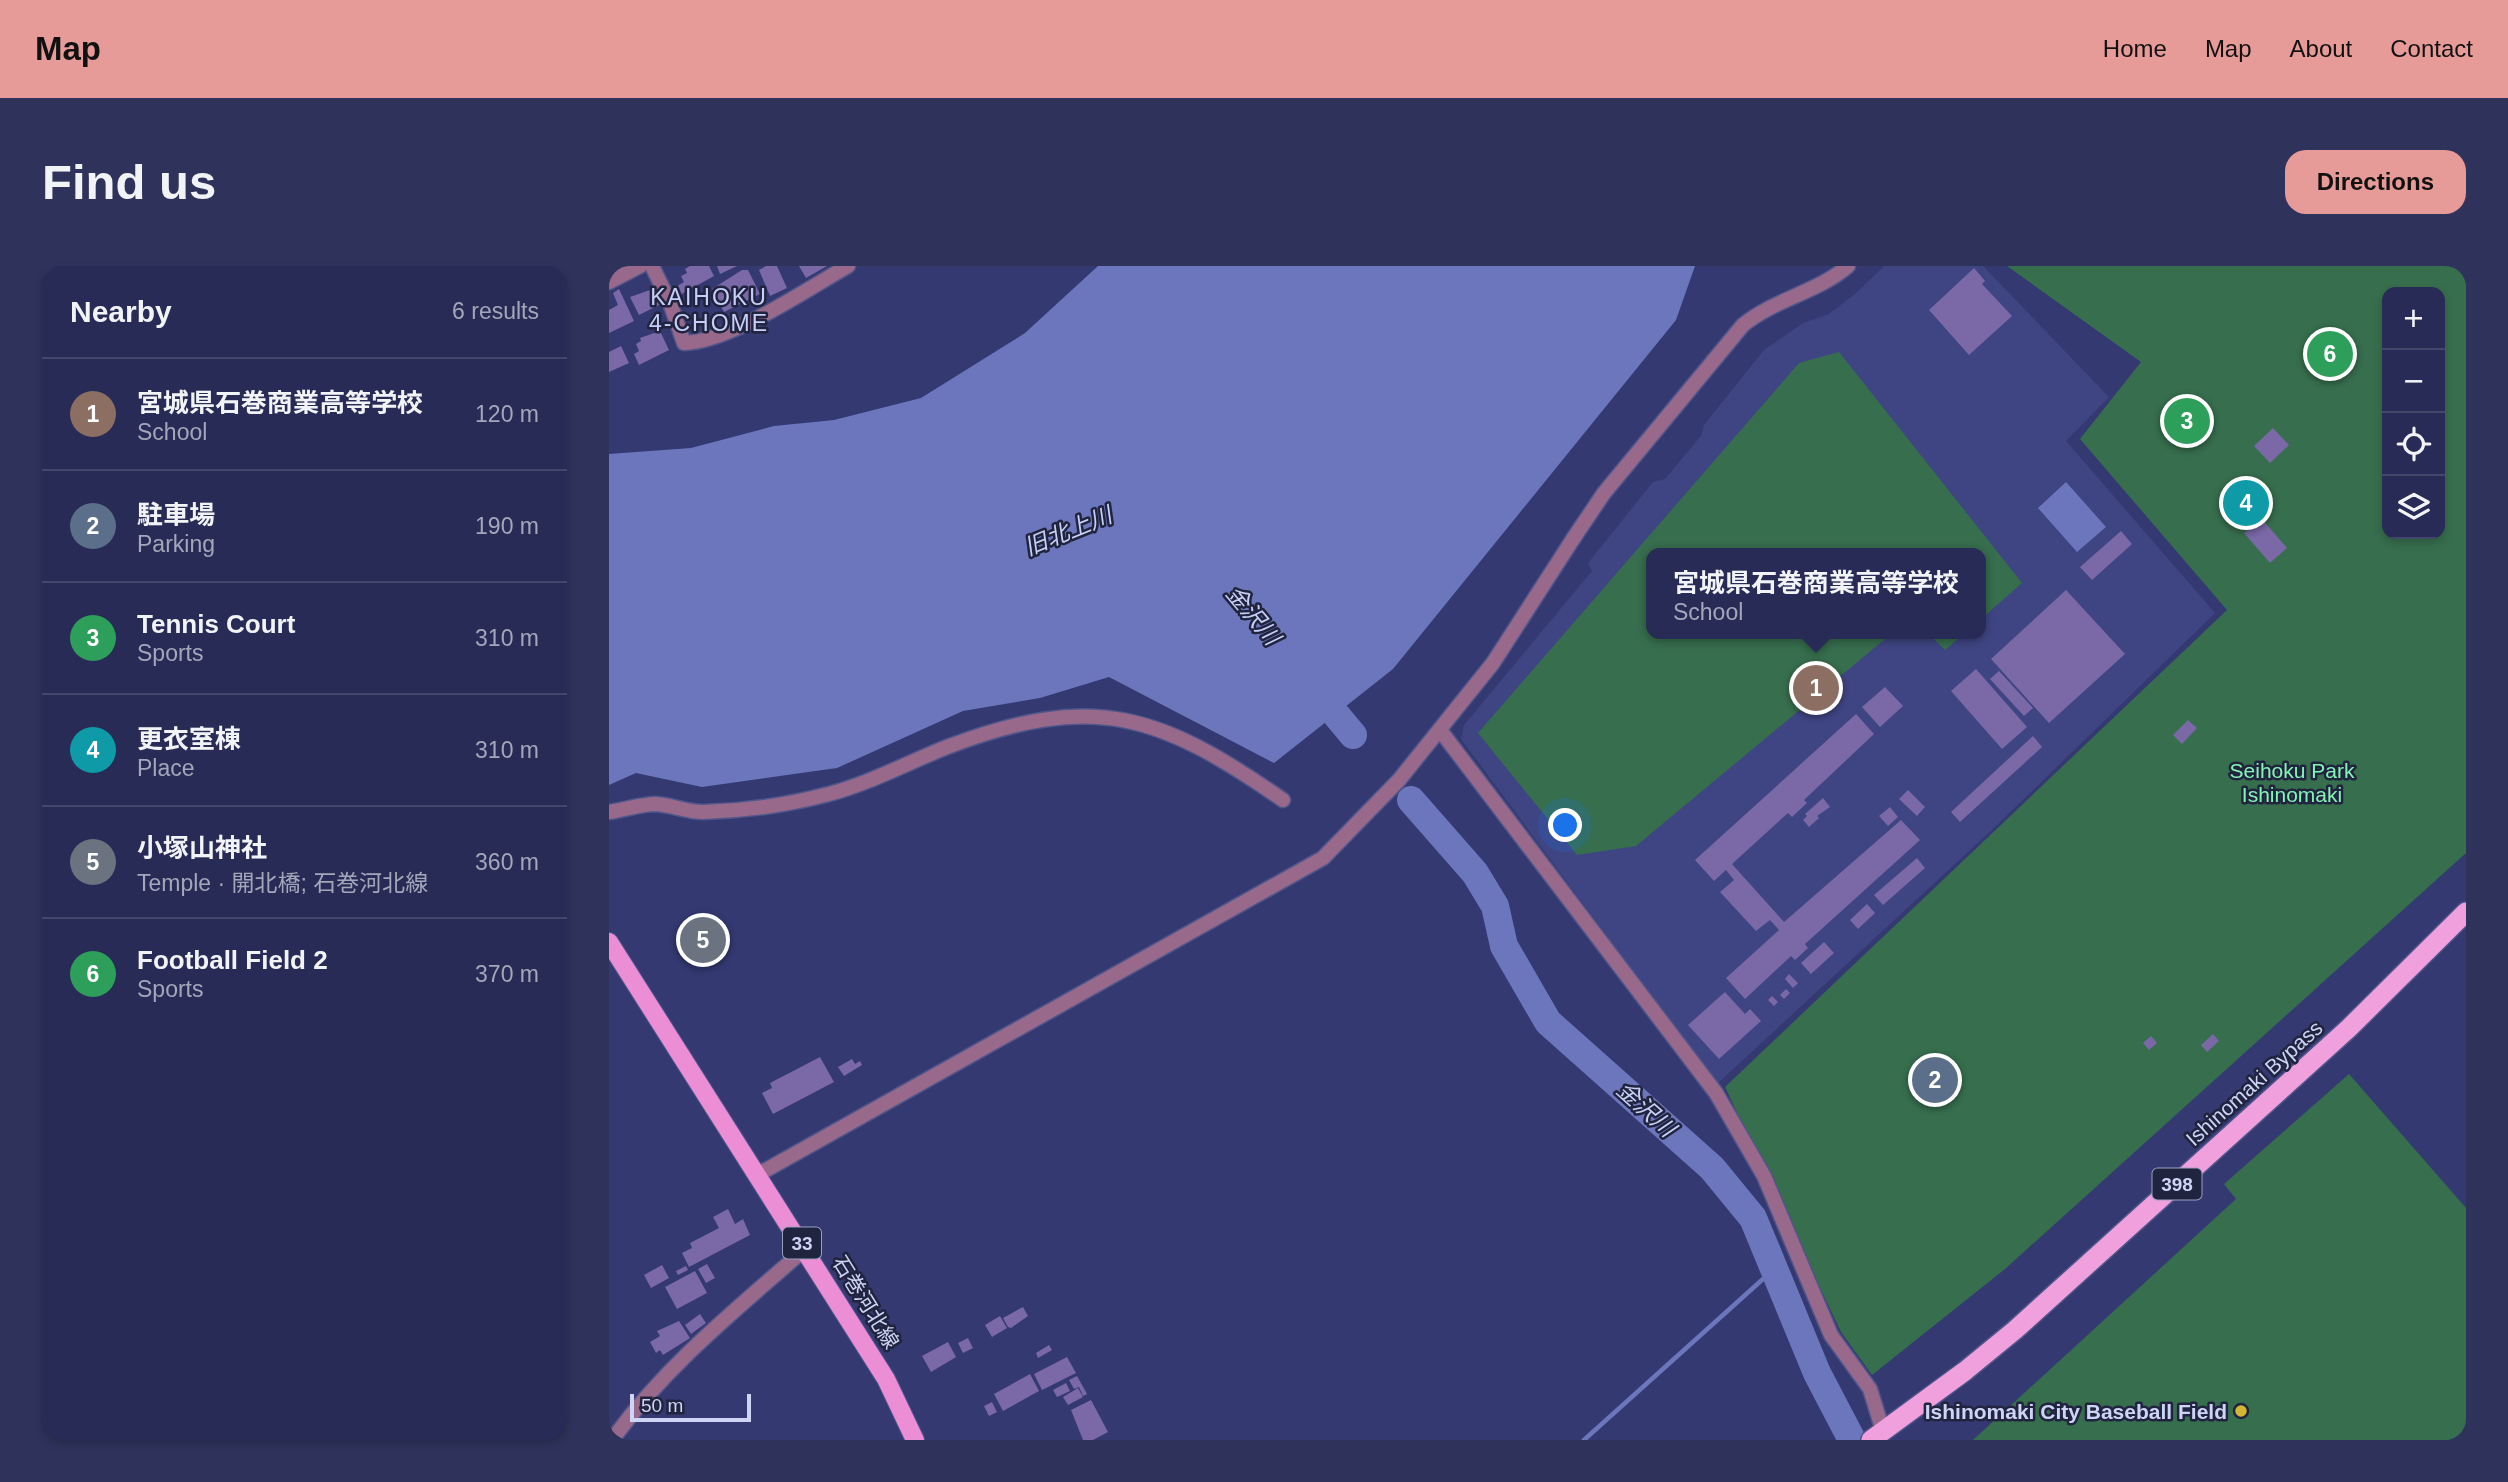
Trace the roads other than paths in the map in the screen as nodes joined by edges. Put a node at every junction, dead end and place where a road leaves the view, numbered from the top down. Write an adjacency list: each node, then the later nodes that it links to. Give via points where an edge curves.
1 (640, 266): 5 (street)
2 (652, 266): 3 (street, via 684,343 713,337)
3 (848, 266)
4 (1848, 266): 6 (street, via 1743,325 1604,493 1493,663)
5 (609, 282)
6 (1440, 730): 11 (street, via 1323,858); 13 (street, via 1716,1093 1764,1176 1831,1335 1870,1390)
7 (1283, 800): 8 (street, via 1223,759 1155,727 1106,717 1066,716 1018,725 947,747 888,774 756,810 699,812 655,804)
8 (609, 812)
9 (2466, 912): 13 (highway, Ishinomaki Bypass / 398, via 2349,1028 2025,1321)
10 (609, 942): 11 (main road, 石巻河北線 / 33)
11 (757, 1175): 12 (main road, 石巻河北線 / 33)
12 (806, 1248): 14 (street, via 691,1348); 15 (main road, 石巻河北線 / 33, via 886,1378)
13 (1876, 1437)
14 (612, 1440)
15 (915, 1440)

